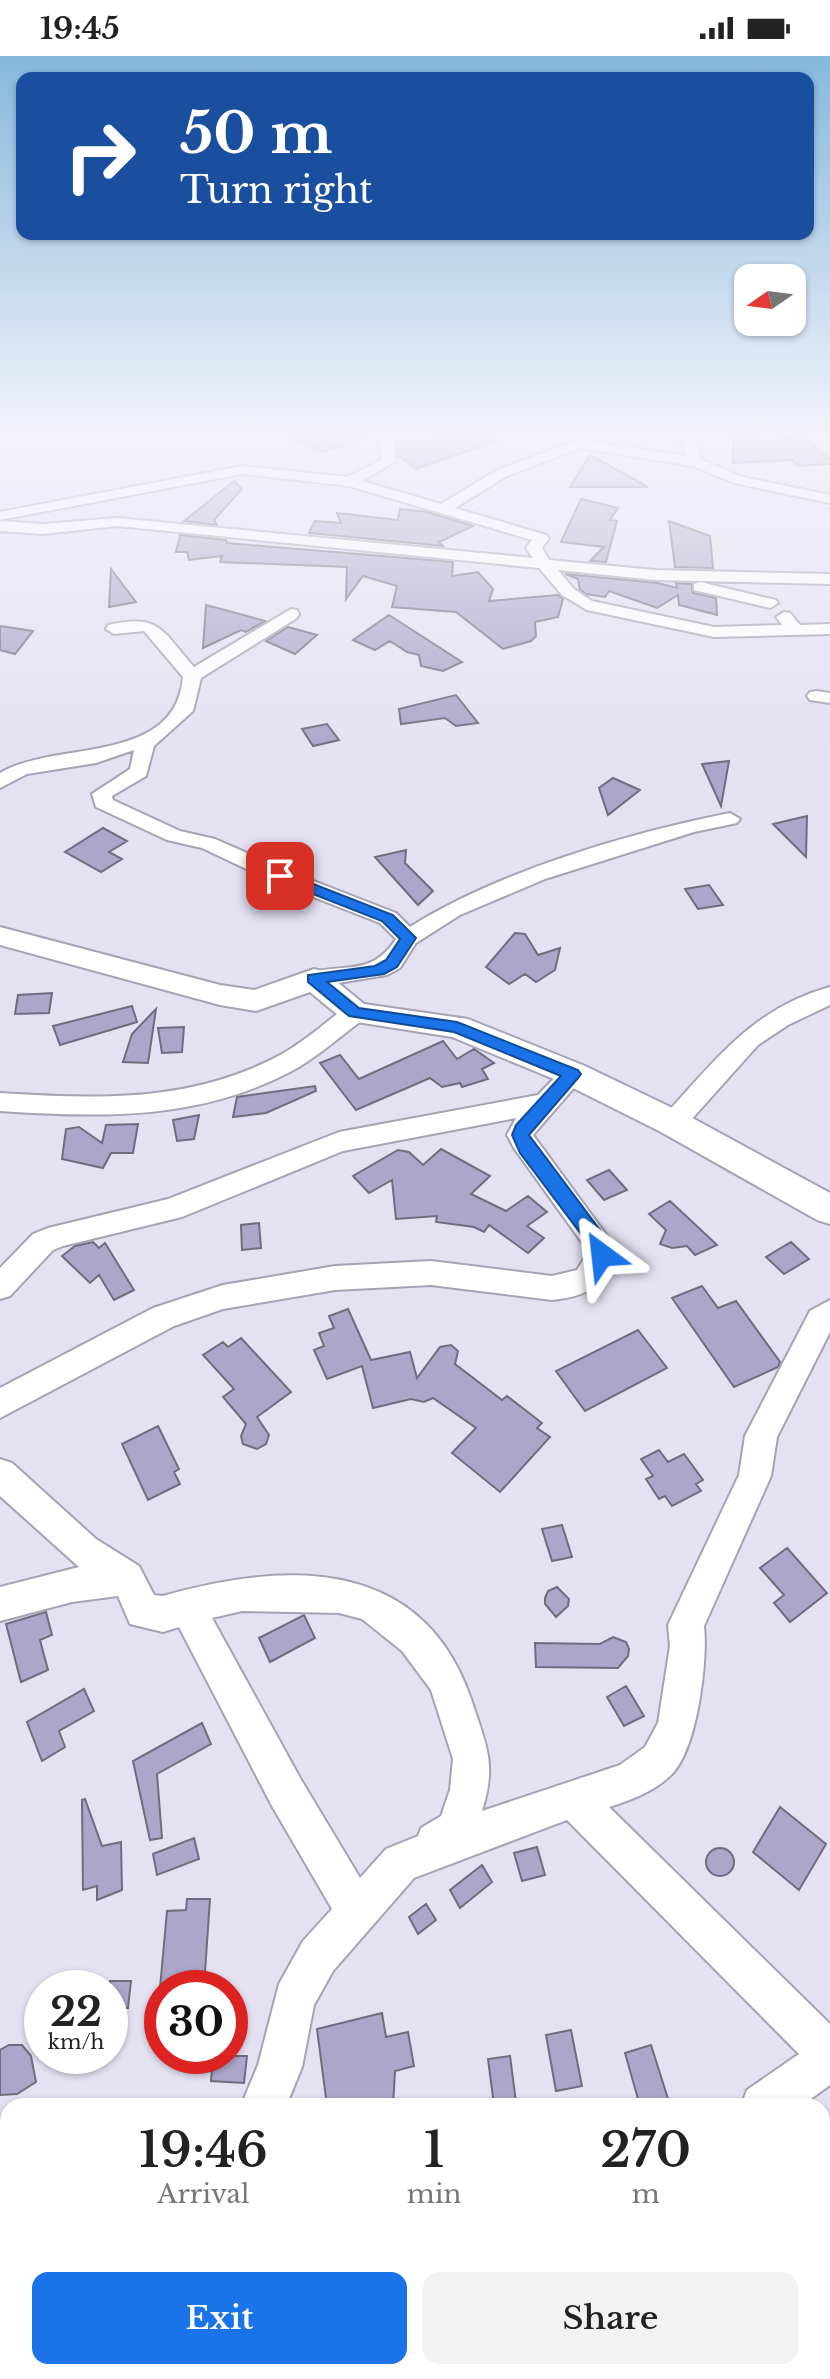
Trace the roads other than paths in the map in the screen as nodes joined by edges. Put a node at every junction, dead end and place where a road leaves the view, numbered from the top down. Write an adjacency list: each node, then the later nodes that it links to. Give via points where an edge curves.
1 (284, 538): 3 (street)
2 (541, 538): 3 (street, via 534,548)
3 (544, 564): 4 (street); 11 (street, via 587,605 714,632)
4 (655, 575): 5 (street); 7 (street)
5 (774, 579): 6 (street); 7 (street)
6 (830, 579)
7 (770, 603): 11 (street)
8 (291, 614): 12 (street)
9 (114, 629): 12 (street, via 150,627)
10 (830, 629): 11 (street)
11 (796, 630)
12 (192, 676): 13 (street, via 186,706)
13 (161, 733): 14 (street, via 96,757 21,769); 17 (street, via 145,744 139,772 102,794 103,803 174,836 208,843 388,918)
14 (0, 782)
15 (730, 819): 17 (street, via 537,874 452,910)
16 (0, 936): 18 (street, via 256,1001)
17 (408, 938): 18 (street, via 392,963 379,970)
18 (314, 979): 20 (street)
19 (830, 995): 24 (street, via 749,1039)
20 (355, 1013): 21 (street, via 457,1027); 22 (street, via 293,1058 196,1099 129,1107)
21 (573, 1074): 23 (street); 24 (street)
22 (0, 1102)
23 (548, 1103): 26 (street, via 339,1142 172,1209 58,1236 43,1242); 28 (street, via 520,1135 599,1244 602,1255 587,1278 552,1288 431,1273 335,1278 223,1297 164,1317)
24 (673, 1123): 25 (street)
25 (830, 1210)
26 (0, 1287)
27 (830, 1312): 33 (street, via 761,1436 755,1476 686,1625 688,1646 676,1726 659,1761 630,1781)
28 (0, 1404)
29 (0, 1474): 30 (street, via 84,1551)
30 (127, 1578): 31 (street, via 72,1585); 32 (street, via 143,1612 163,1614)
31 (0, 1604)
32 (187, 1607): 34 (street, via 242,1594 339,1596 371,1604 415,1638 446,1680 472,1759 457,1829); 35 (street)
33 (573, 1799): 34 (street); 36 (street)
34 (400, 1863): 35 (street)
35 (356, 1910): 37 (street, via 318,1956 294,1999 280,2067)
36 (830, 2057): 38 (street)
37 (266, 2098)
38 (774, 2098)

